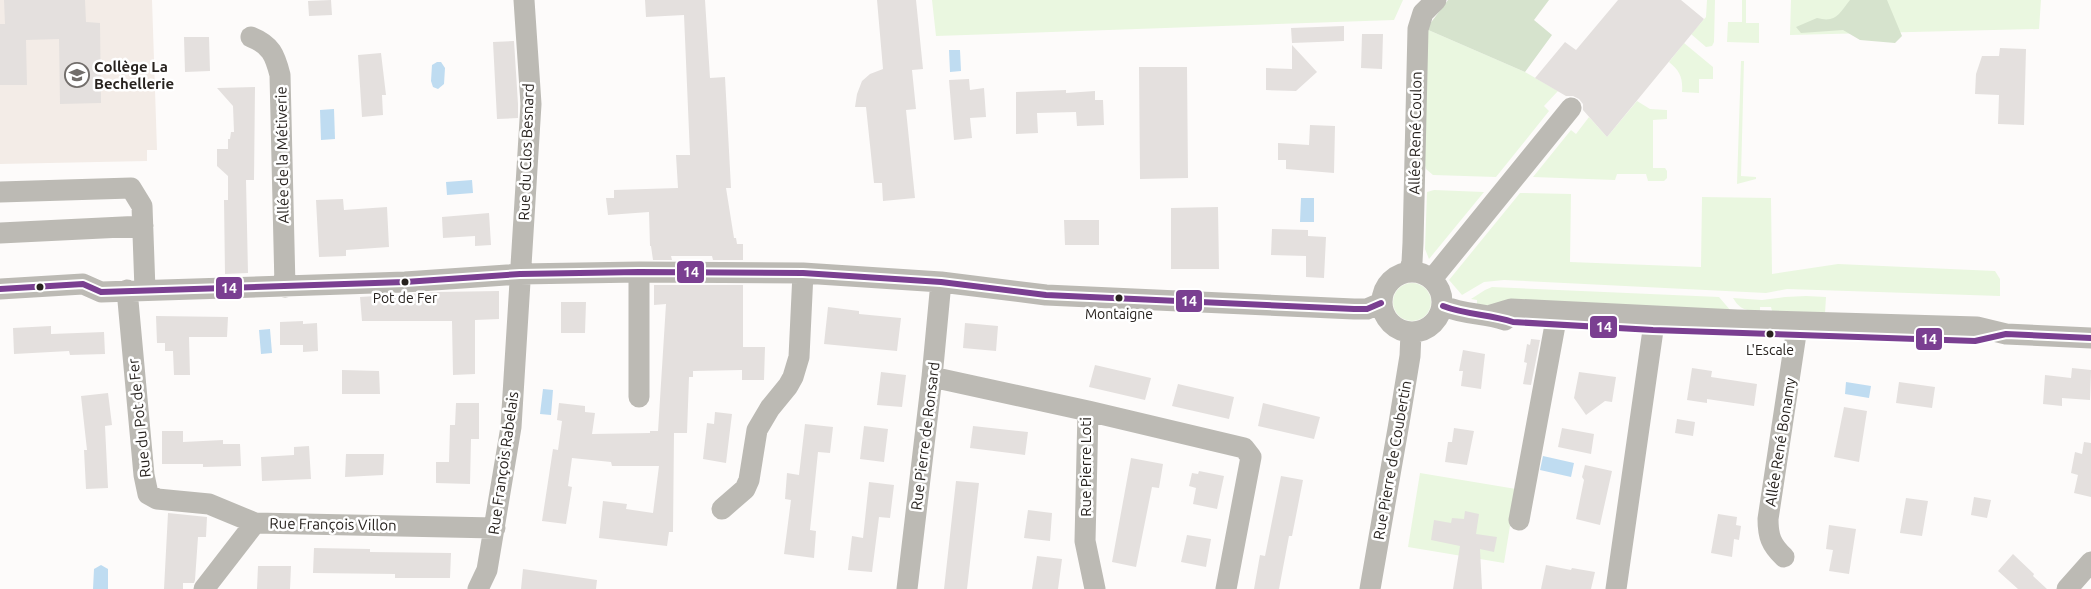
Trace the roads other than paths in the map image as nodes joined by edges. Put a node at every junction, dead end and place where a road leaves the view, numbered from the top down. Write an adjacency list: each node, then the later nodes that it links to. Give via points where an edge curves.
1 (524, 0): 11 (street, Rue du Clos Besnard, via 531,104)
2 (1436, 0): 9 (street, Allée René Coulon, via 1423,13 1418,29 1413,244)
3 (251, 37): 14 (street, Allée de la Métiverie, via 264,42 276,60 280,75)
4 (1571, 108): 12 (street)
5 (0, 192): 6 (street, via 131,188 142,206)
6 (143, 226): 7 (street); 16 (street)
7 (0, 233)
8 (639, 272): 10 (street); 11 (street); 26 (street)
9 (1409, 272): 12 (street, via 1421,273); 17 (street, via 1389,282 1383,292)
10 (803, 273): 13 (street); 28 (street, via 797,367 788,386 757,430 745,489)
11 (520, 274): 14 (street); 31 (street, Rue François Rabelais, via 511,427)
12 (1432, 279): 18 (street, via 1439,287)
13 (941, 282): 17 (street, via 1046,295 1354,309 1367,309); 25 (street, Rue Pierre de Ronsard)
14 (285, 287): 16 (street)
15 (0, 289): 16 (street, via 83,284 101,292)
16 (136, 290): 30 (street, Rue du Pot de Fer, via 146,491 157,499 209,504)
17 (1382, 303): 23 (street, via 1388,322 1402,332)
18 (1443, 306): 19 (street, via 1473,315); 23 (street, via 1432,326)
19 (1491, 315): 20 (street, via 1513,322); 21 (street, via 1511,308)
20 (1554, 325): 22 (street); 29 (street)
21 (1796, 328): 22 (street); 24 (street, via 1975,341 2006,334); 32 (street, Allée René Bonamy, via 1768,519 1769,540)
22 (1653, 330): 40 (street)
23 (1411, 333): 34 (street, Rue Pierre de Coubertin, via 1410,356)
24 (2091, 338)
25 (932, 376): 27 (street, Rue Pierre Loti); 37 (street, Rue Pierre de Ronsard)
26 (638, 397)
27 (1088, 411): 38 (street, Rue Pierre Loti, via 1085,542); 39 (street, via 1248,451 1250,466)
28 (722, 509)
29 (1519, 520)
30 (255, 523): 31 (street, Rue François Villon); 35 (street, Rue François Villon)
31 (495, 528): 36 (street, Rue François Rabelais, via 487,570)
32 (1784, 557)
33 (2091, 562): 41 (street)
34 (1370, 588)
35 (204, 589)
36 (478, 589)
37 (907, 589)
38 (1094, 589)
39 (1226, 589)
40 (1616, 589)
41 (2067, 589)

